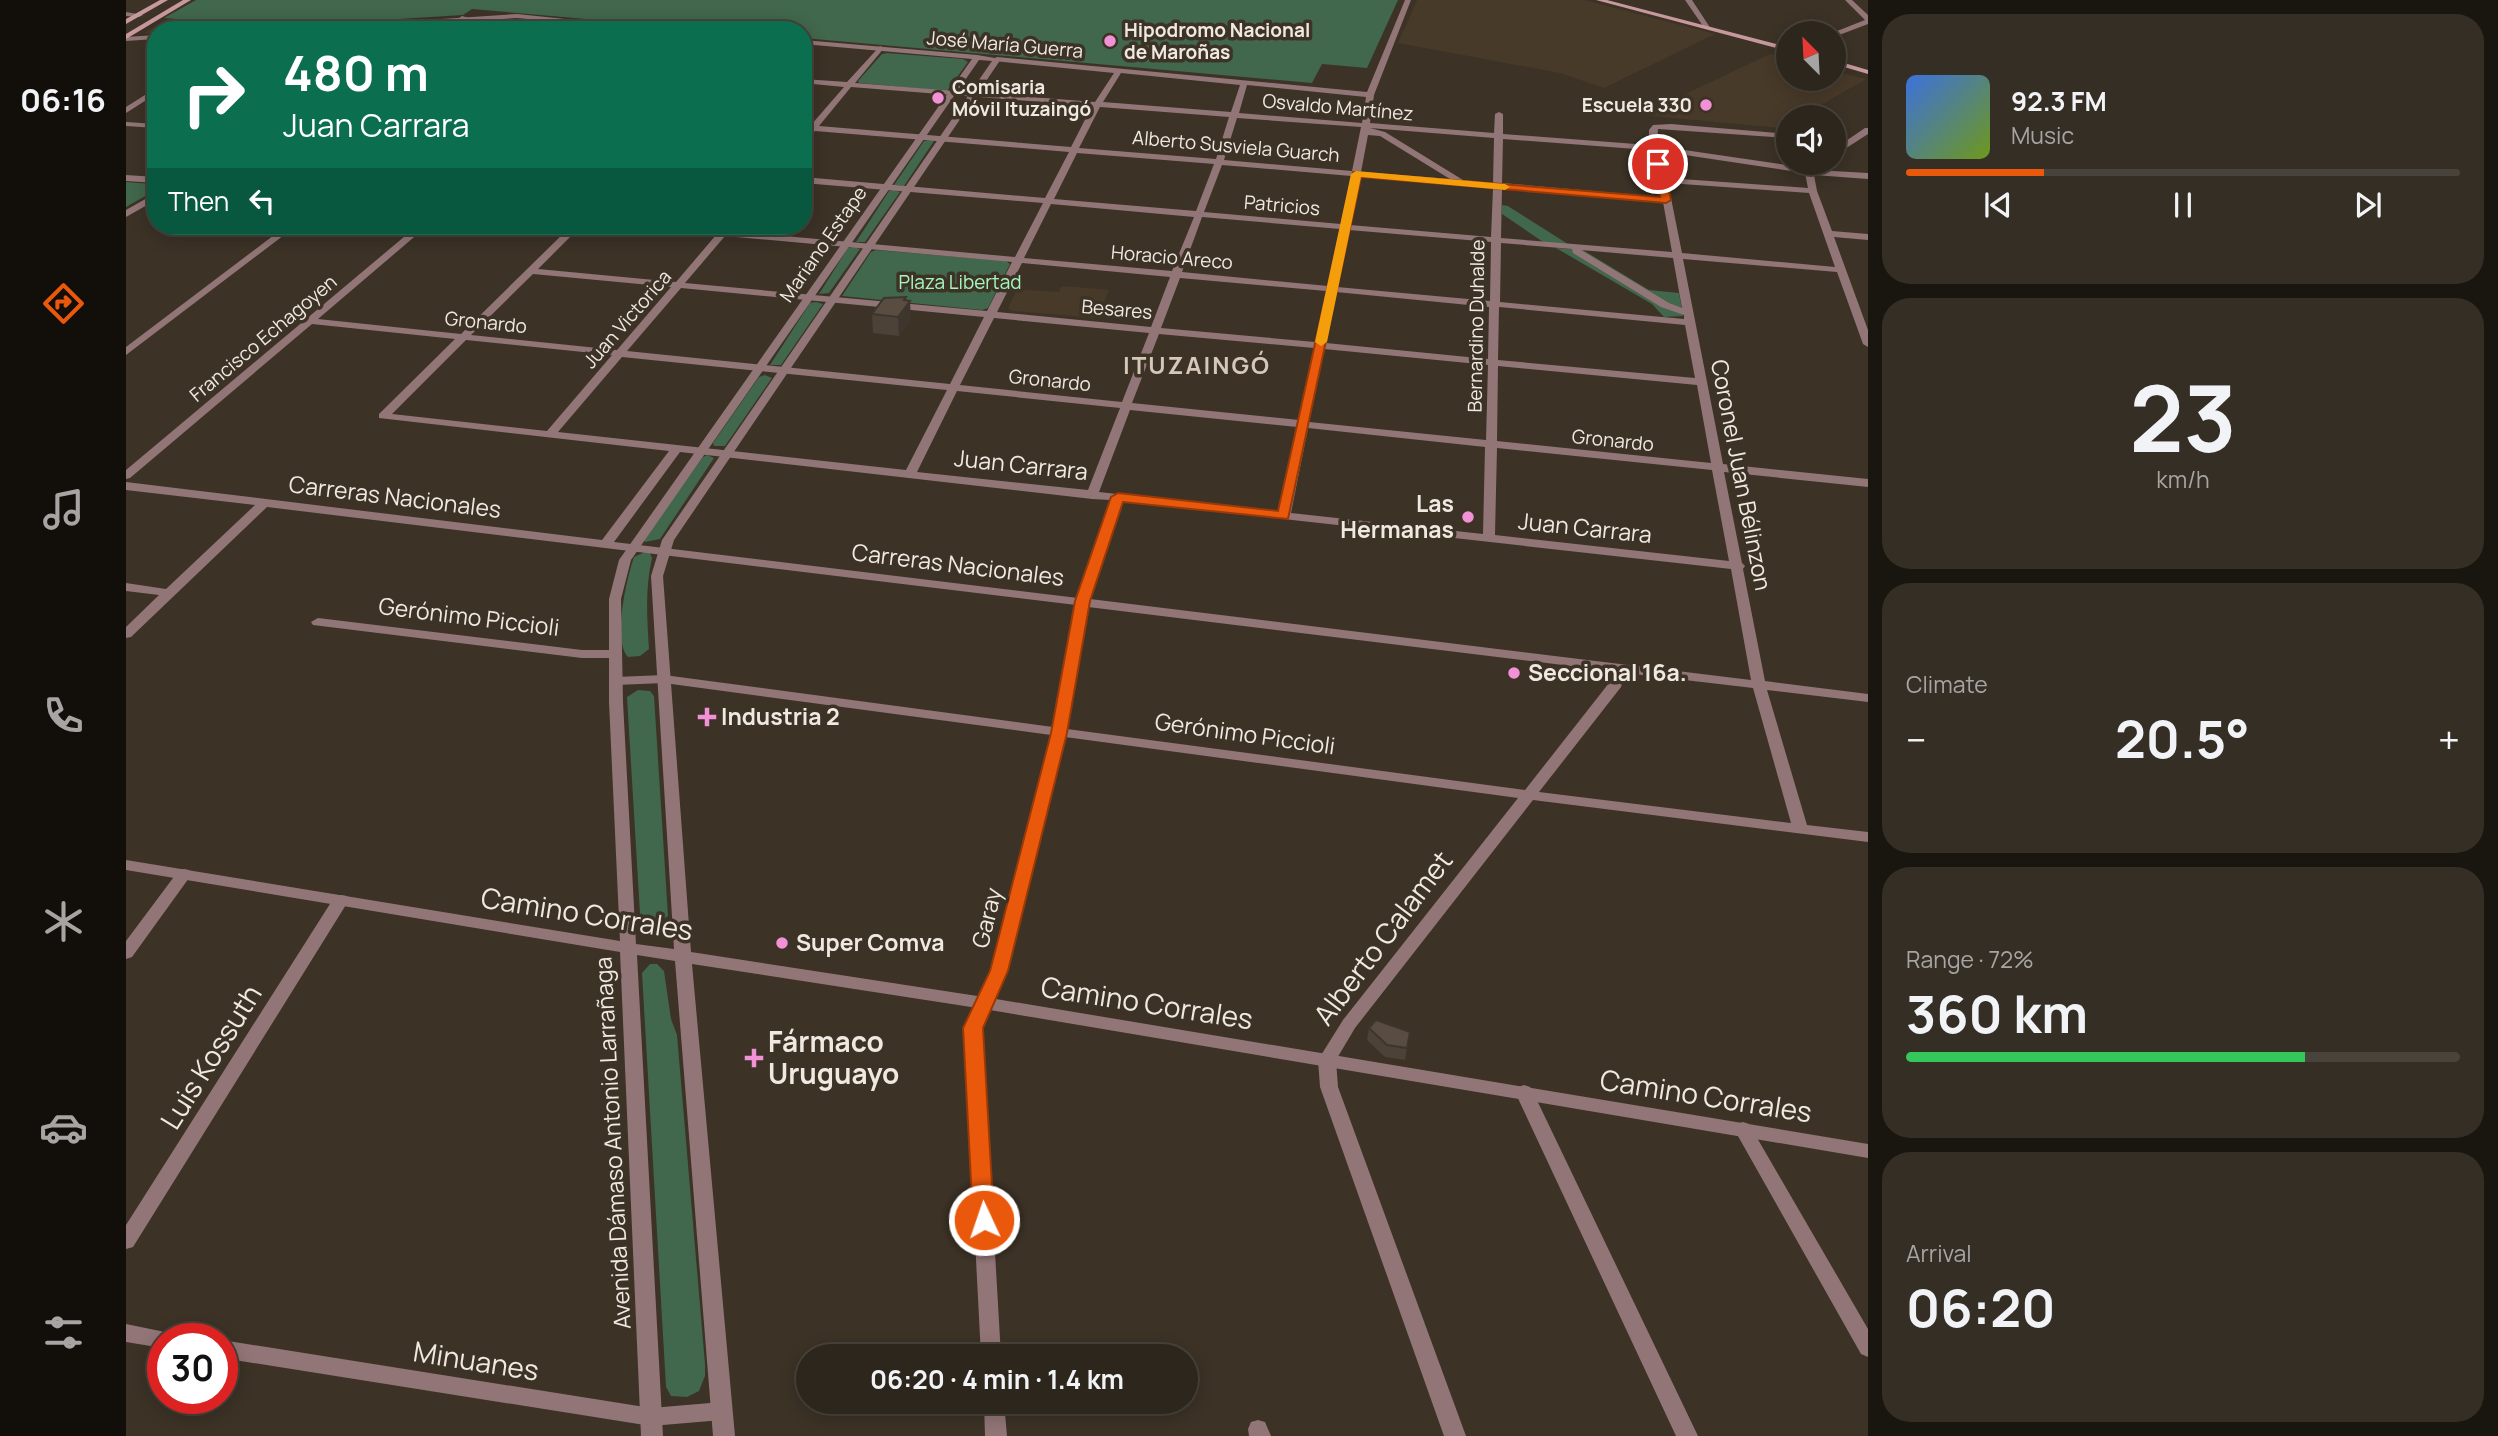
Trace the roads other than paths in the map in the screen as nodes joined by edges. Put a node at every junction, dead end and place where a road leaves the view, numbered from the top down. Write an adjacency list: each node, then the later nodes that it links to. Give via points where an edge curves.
1 (164, 0): 8 (main road)
2 (188, 0): 11 (main road)
3 (1408, 0): 34 (street)
4 (1599, 0): 17 (main road)
5 (1688, 0): 17 (street)
6 (1848, 0): 10 (street)
7 (126, 14): 8 (street)
8 (139, 15): 15 (main road)
9 (465, 18): 12 (street); 13 (street); 14 (street)
10 (1868, 20): 18 (street)
11 (154, 21)
12 (418, 21)
13 (460, 21)
14 (570, 21)
15 (126, 24)
16 (147, 25): 20 (main road)
17 (1708, 26): 22 (main road)
18 (1846, 30)
19 (147, 37): 20 (street)
20 (126, 38)
21 (812, 43): 23 (street, José María Guerra)
22 (1776, 46)
23 (880, 48): 24 (street, José María Guerra); 31 (street)
24 (976, 57): 25 (street, José María Guerra); 32 (street, Mariano Estape)
25 (997, 59): 27 (street, José María Guerra); 33 (street, Mariano Estape)
26 (1846, 66): 28 (main road)
27 (1119, 71): 30 (street, José María Guerra); 36 (street)
28 (1868, 72)
29 (812, 82): 31 (street, Osvaldo Martínez)
30 (1244, 83): 34 (street, José María Guerra); 38 (street)
31 (850, 84): 32 (street, Osvaldo Martínez); 40 (street)
32 (951, 93): 33 (street, Osvaldo Martínez); 48 (street, Mariano Estape)
33 (972, 94): 36 (street, Osvaldo Martínez); 49 (street, Mariano Estape)
34 (1370, 95): 44 (street)
35 (147, 96): 37 (street)
36 (1098, 103): 38 (street, Osvaldo Martínez); 54 (street)
37 (126, 111)
38 (1234, 114): 44 (street, Osvaldo Martínez); 55 (street)
39 (1499, 114): 47 (street, Bernardino Duhalde)
40 (812, 123)
41 (126, 124): 42 (street)
42 (147, 126)
43 (812, 127): 48 (street, Alberto Susviela Guarch)
44 (1366, 128): 47 (street, Osvaldo Martínez); 57 (street); 65 (street)
45 (1868, 130): 51 (street)
46 (1776, 135): 53 (street, Coronel Juan Bélinzon, via 1671,126 1653,128)
47 (1499, 136): 53 (street, Osvaldo Martínez); 66 (street, Bernardino Duhalde)
48 (920, 137): 49 (street, Alberto Susviela Guarch); 67 (street, Mariano Estape)
49 (942, 139): 54 (street, Alberto Susviela Guarch); 68 (street, Mariano Estape)
50 (1846, 142): 51 (street)
51 (1850, 142): 52 (street)
52 (1846, 145)
53 (1653, 148): 56 (street, Osvaldo Martínez); 63 (street, Coronel Juan Bélinzon)
54 (1076, 150): 55 (street, Alberto Susviela Guarch); 72 (street)
55 (1219, 162): 57 (street, Alberto Susviela Guarch); 74 (street)
56 (1776, 166)
57 (1356, 174): 65 (street, Alberto Susviela Guarch); 75 (street)
58 (1846, 174): 60 (street, Osvaldo Martínez)
59 (1810, 175): 69 (street)
60 (1868, 176)
61 (126, 178): 62 (street)
62 (147, 179)
63 (1662, 180): 69 (street); 70 (street, Coronel Juan Bélinzon)
64 (812, 181): 67 (street, Patricios)
65 (1462, 183): 66 (street, Alberto Susviela Guarch)
66 (1496, 186): 70 (street, Alberto Susviela Guarch); 83 (street, Bernardino Duhalde)
67 (885, 187): 68 (street, Patricios); 84 (street, Mariano Estape)
68 (907, 190): 72 (street, Patricios); 85 (street, Mariano Estape)
69 (1813, 191): 76 (street)
70 (1666, 200): 87 (street, Coronel Juan Bélinzon)
71 (147, 201): 73 (street)
72 (1048, 202): 74 (street, Patricios); 88 (street)
73 (126, 214)
74 (1199, 215): 75 (street, Patricios); 91 (street)
75 (1345, 229): 83 (street, Patricios); 93 (street)
76 (1829, 234): 82 (street); 89 (street)
77 (279, 235): 106 (street)
78 (411, 235): 101 (street, Francisco Echagoyen)
79 (567, 235): 90 (street)
80 (722, 235): 92 (street, Juan Victorica)
81 (775, 235): 84 (street, Horacio Areco)
82 (1868, 237)
83 (1495, 242): 86 (street, Patricios); 96 (street, Bernardino Duhalde)
84 (846, 244): 85 (street, Horacio Areco); 94 (street, Mariano Estape)
85 (870, 246): 88 (street, Horacio Areco); 95 (street, Mariano Estape)
86 (1571, 248): 87 (street, Patricios); 100 (street)
87 (1677, 257): 89 (street, Patricios); 100 (street, Coronel Juan Bélinzon)
88 (1017, 260): 91 (street, Horacio Areco); 99 (street)
89 (1842, 270): 97 (street)
90 (531, 271): 92 (street, Besares); 103 (street)
91 (1175, 275): 93 (street, Horacio Areco); 102 (street)
92 (679, 285): 94 (street, Besares); 107 (street, Juan Victorica)
93 (1333, 289): 96 (street, Horacio Areco); 105 (street)
94 (807, 297): 95 (street, Besares); 109 (street, Mariano Estape)
95 (832, 300): 99 (street, Besares); 110 (street, Mariano Estape)
96 (1494, 304): 100 (street, Horacio Areco); 108 (street, Bernardino Duhalde)
97 (1855, 307): 98 (street); 104 (street)
98 (1868, 308)
99 (993, 315): 102 (street, Besares); 112 (street)
100 (1688, 318): 111 (street, Coronel Juan Bélinzon)
101 (311, 321): 103 (street, Gronardo); 122 (street, Francisco Echagoyen)
102 (1154, 330): 105 (street, Besares); 113 (street)
103 (462, 337): 107 (street, Gronardo); 115 (street, Juan Carrara, via 383,416)
104 (1868, 344)
105 (1320, 346): 108 (street, Besares); 114 (street)
106 (126, 352)
107 (620, 353): 109 (street, Gronardo); 115 (street, Juan Victorica)
108 (1493, 363): 111 (street, Besares); 116 (street, Bernardino Duhalde)
109 (757, 368): 110 (street, Gronardo); 118 (street, Mariano Estape)
110 (784, 371): 112 (street, Gronardo); 119 (street, Mariano Estape)
111 (1700, 382): 120 (street, Coronel Juan Bélinzon)
112 (953, 388): 113 (street, Gronardo); 121 (street)
113 (1124, 406): 114 (street, Gronardo); 125 (street)
114 (1304, 425): 116 (street, Gronardo); 128 (street)
115 (550, 434): 117 (street, Juan Carrara)
116 (1492, 445): 120 (street, Gronardo); 129 (street, Bernardino Duhalde)
117 (677, 448): 118 (street, Juan Carrara); 130 (street)
118 (699, 451): 119 (street, Juan Carrara); 131 (street, Avenida Dámaso Antonio Larrañaga)
119 (727, 454): 121 (street, Juan Carrara); 132 (street)
120 (1716, 468): 123 (street, Gronardo); 133 (street, Coronel Juan Bélinzon)
121 (911, 474): 125 (street, Juan Carrara)
122 (126, 476)
123 (1868, 483)
124 (126, 486): 127 (street, Carreras Nacionales)
125 (1092, 495): 126 (street, Juan Carrara)
126 (1118, 497): 128 (street, Juan Carrara); 136 (street, Garay)
127 (264, 503): 130 (street, Carreras Nacionales); 135 (street)
128 (1284, 516): 129 (street, Juan Carrara)
129 (1489, 538): 133 (street, Juan Carrara)
130 (606, 544): 131 (street, Carreras Nacionales)
131 (632, 547): 132 (street, Carreras Nacionales); 139 (street, Avenida Dámaso Antonio Larrañaga, via 615,599)
132 (663, 551): 136 (street, Carreras Nacionales); 141 (street, via 657,576)
133 (1739, 566): 143 (street, Coronel Juan Bélinzon)
134 (126, 587): 135 (street)
135 (169, 593): 138 (street)
136 (1083, 601): 140 (street, Carreras Nacionales); 145 (street, Garay)
137 (318, 622): 139 (street, Gerónimo Piccioli, via 582,654)
138 (126, 634)
139 (615, 654): 142 (street, Avenida Dámaso Antonio Larrañaga)
140 (1620, 667): 143 (street, Carreras Nacionales); 146 (street, Alberto Calamet, via 1616,684)
141 (664, 679): 142 (street, Gerónimo Piccioli); 145 (street, Gerónimo Piccioli); 154 (street)
142 (616, 681): 152 (street, Avenida Dámaso Antonio Larrañaga)
143 (1759, 685): 144 (street, Carreras Nacionales); 147 (street, Coronel Juan Bélinzon)
144 (1868, 698)
145 (1059, 733): 146 (street, Gerónimo Piccioli); 155 (street, Garay, via 999,971)
146 (1529, 795): 147 (street, Gerónimo Piccioli); 156 (street, Alberto Calamet, via 1349,1024)
147 (1800, 827): 148 (street, Gerónimo Piccioli)
148 (1868, 837)
149 (126, 865): 150 (street, Camino Corrales)
150 (184, 874): 151 (street, Camino Corrales); 153 (street)
151 (341, 900): 152 (street, Camino Corrales); 160 (street, Luis Kossuth)
152 (628, 948): 154 (street, Camino Corrales); 168 (street, Avenida Dámaso Antonio Larrañaga)
153 (126, 953)
154 (683, 957): 155 (street, Camino Corrales); 166 (street)
155 (984, 1003): 156 (street, Camino Corrales); 163 (street, Garay, via 973,1028)
156 (1327, 1060): 157 (street, Camino Corrales); 171 (street, Alberto Calamet, via 1329,1087)
157 (1524, 1093): 158 (street, Camino Corrales); 172 (street)
158 (1743, 1129): 159 (street, Camino Corrales); 164 (street)
159 (1868, 1151)
160 (126, 1241)
161 (126, 1334): 162 (street)
162 (147, 1337)
163 (990, 1344)
164 (1868, 1348)
165 (238, 1352): 168 (street, Minuanes)
166 (722, 1411): 168 (street, Minuanes); 169 (street)
167 (995, 1414): 170 (street)
168 (652, 1427)
169 (724, 1436)
170 (996, 1436)
171 (1455, 1436)
172 (1688, 1436)

